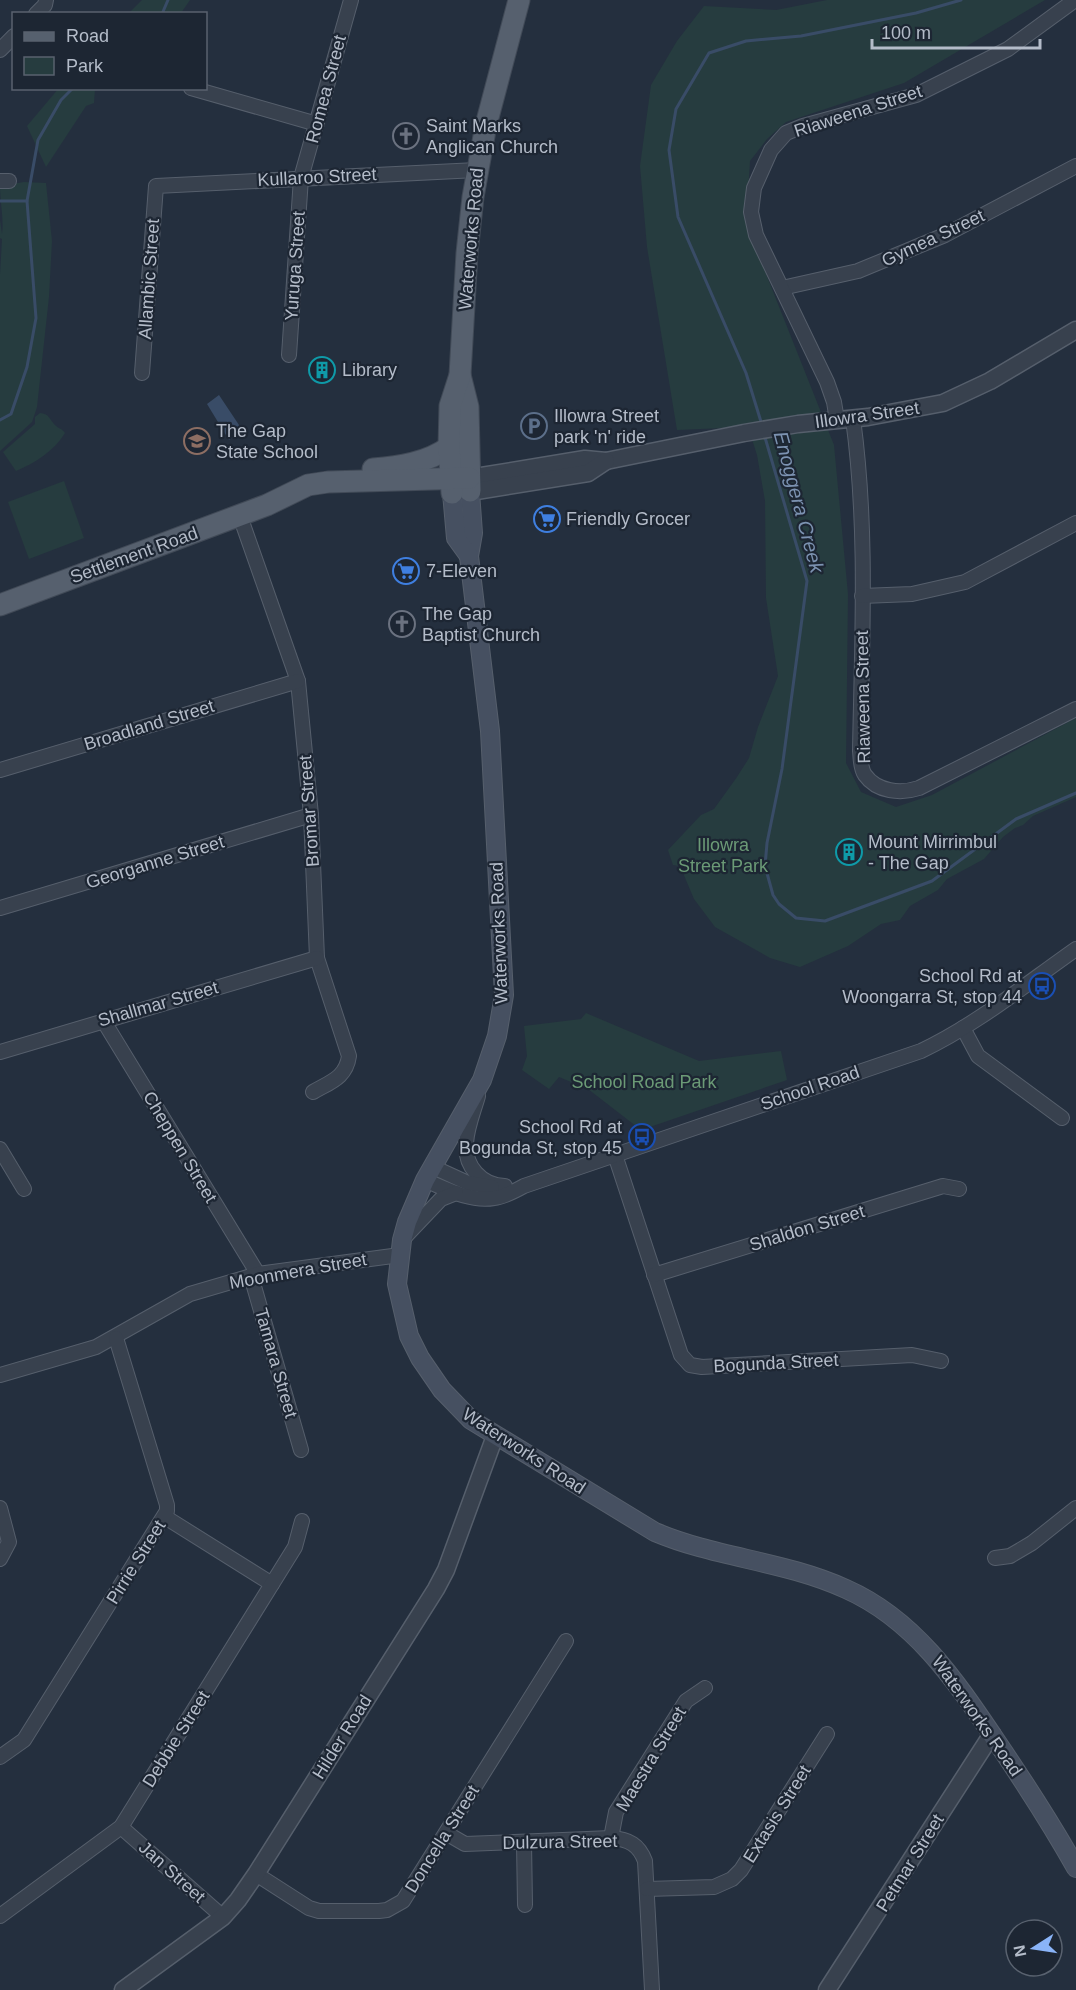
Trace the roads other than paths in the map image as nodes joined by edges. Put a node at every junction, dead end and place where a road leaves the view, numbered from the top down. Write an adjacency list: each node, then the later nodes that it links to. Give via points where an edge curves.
1 (350, 0): 7 (street, Romea Street)
2 (519, 0): 9 (main road, Waterworks Road)
3 (1075, 0): 12 (street, Riaweena Street, via 1008,49 916,95 786,133 771,150 754,188 750,212 756,235)
4 (12, 38): 5 (street)
5 (0, 50)
6 (198, 90): 7 (street)
7 (317, 124): 10 (street, Romea Street)
8 (1076, 166): 12 (street, Gymea Street, via 945,235 858,271)
9 (477, 170): 10 (street, Kullaroo Street); 16 (main road, Waterworks Road, via 467,253)
10 (301, 178): 11 (street, Kullaroo Street); 14 (street, Yuruga Street)
11 (156, 186): 15 (street, Allambic Street)
12 (782, 288): 17 (street, Riaweena Street)
13 (1076, 330): 17 (street, Illowra Street, via 990,381 943,402)
14 (289, 355)
15 (142, 373)
16 (460, 375): 18 (main road, Waterworks Road, via 450,406); 20 (main road, Waterworks Road, via 468,407)
17 (845, 419): 20 (street, Illowra Street, via 744,433 606,461 588,473); 24 (street, Riaweena Street, via 859,459)
18 (449, 447): 19 (main road, via 412,464 356,472); 20 (main road, Waterworks Road)
19 (308, 485): 20 (main road, Settlement Road, via 328,482); 21 (main road, Settlement Road)
20 (460, 486): 21 (main road, Settlement Road, via 327,496); 36 (main road, Waterworks Road, via 473,533 469,556 490,731 504,995 497,1036)
21 (267, 505): 22 (main road, Settlement Road)
22 (240, 516): 25 (main road, Settlement Road); 26 (street, Bromar Street)
23 (1076, 523): 24 (street, via 965,582 912,594)
24 (862, 596): 27 (street, Riaweena Street, via 861,765 865,775 879,787 897,793 919,788)
25 (0, 604)
26 (298, 681): 28 (street, Broadland Street); 29 (street, Bromar Street)
27 (1076, 709)
28 (0, 770)
29 (311, 815): 30 (street, Georganne Street); 32 (street, Bromar Street)
30 (0, 908)
31 (1076, 949): 34 (street, School Road)
32 (317, 958): 33 (street, Shallmar Street); 37 (street, Bromar Street, via 349,1056 341,1076)
33 (103, 1020): 35 (street, Shallmar Street); 48 (street, Cheppen Street)
34 (963, 1028): 38 (street, via 978,1056); 40 (street, School Road, via 921,1051)
35 (0, 1052)
36 (482, 1080): 41 (main road, Waterworks Road); 42 (street, via 466,1153 481,1178)
37 (313, 1092)
38 (1062, 1118)
39 (0, 1149): 45 (street)
40 (615, 1155): 43 (street, School Road); 49 (street, Bogunda Street)
41 (429, 1174): 42 (street, School Road, via 484,1187); 46 (street, School Road); 47 (main road, Waterworks Road, via 408,1216)
42 (505, 1186): 43 (street, School Road)
43 (524, 1186): 46 (street, School Road, via 494,1198)
44 (959, 1189): 49 (street, Shaldon Street, via 943,1186)
45 (24, 1190)
46 (456, 1193): 47 (street, via 439,1201)
47 (401, 1247): 48 (street, Moonmera Street); 53 (main road, Waterworks Road, via 398,1284 409,1336 442,1390 461,1412)
48 (255, 1275): 50 (street, Moonmera Street, via 190,1294); 54 (street, Tamara Street)
49 (654, 1275): 51 (street, Bogunda Street, via 681,1355 690,1365 912,1355)
50 (116, 1338): 52 (street, Moonmera Street); 57 (street, Pirrie Street, via 167,1505)
51 (941, 1361)
52 (0, 1375)
53 (495, 1436): 65 (main road, Waterworks Road, via 679,1543 814,1577 877,1605 932,1653); 72 (street, Hilder Road, via 446,1570)
54 (301, 1450)
55 (1076, 1508): 59 (street, via 1032,1543 1010,1556)
56 (0, 1509): 60 (street, via 9,1542)
57 (165, 1517): 61 (street); 66 (street, Pirrie Street, via 24,1740)
58 (302, 1521): 61 (street, Debbie Street, via 295,1547)
59 (995, 1558)
60 (0, 1560)
61 (272, 1584): 67 (street, Debbie Street)
62 (566, 1641): 68 (street, Doncella Street)
63 (705, 1688): 69 (street, Maestra Street, via 686,1701 616,1812)
64 (827, 1734): 73 (street, Extasis Street, via 732,1879 714,1887)
65 (992, 1734): 71 (main road, Waterworks Road); 79 (street, Petmar Street)
66 (0, 1757)
67 (121, 1827): 75 (street, Debbie Street); 76 (street, Jan Street)
68 (446, 1833): 70 (street, Dulzura Street, via 465,1844); 72 (street, Doncella Street, via 403,1901 387,1910 319,1911)
69 (611, 1838): 70 (street, Dulzura Street); 73 (street, Dulzura Street, via 637,1846 645,1861)
70 (524, 1842): 74 (street)
71 (1076, 1868)
72 (256, 1874): 76 (street, Hilder Road)
73 (647, 1889): 78 (street, Dulzura Street)
74 (525, 1905)
75 (0, 1916)
76 (223, 1917): 77 (street, Hilder Road)
77 (123, 1990)
78 (652, 1990)
79 (827, 1990)

